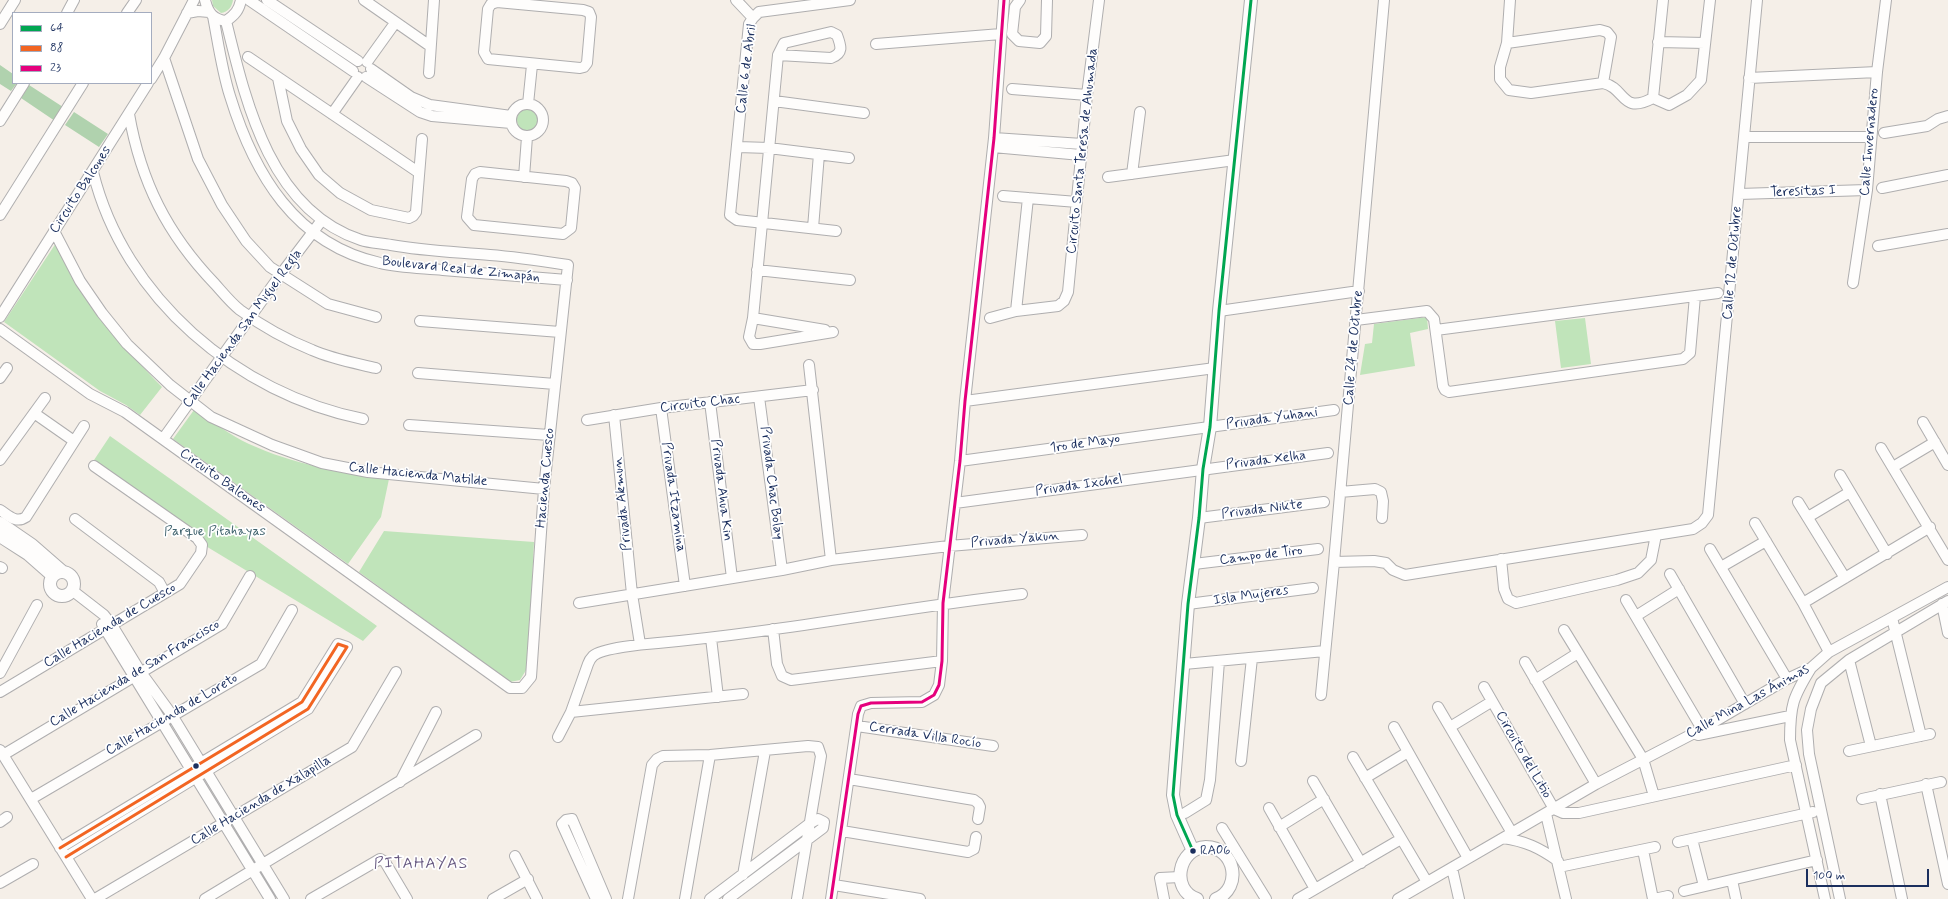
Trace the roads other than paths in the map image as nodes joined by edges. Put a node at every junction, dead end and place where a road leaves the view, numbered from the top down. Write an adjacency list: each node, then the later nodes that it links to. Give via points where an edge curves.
1 (15, 0): 31 (street)
2 (74, 0): 24 (street)
3 (136, 0): 25 (street)
4 (194, 0): 26 (street)
5 (205, 0): 27 (street, Boulevard Real de Zimapán)
6 (241, 0): 29 (street, via 234,16)
7 (249, 0): 42 (street)
8 (267, 0): 42 (street)
9 (364, 0): 30 (street)
10 (434, 0): 37 (street)
11 (736, 0): 28 (street)
12 (850, 0): 28 (street, Calle 6 de Abril, via 760,12)
13 (1004, 0): 32 (street)
14 (1020, 0): 15 (street, via 1015,7 1012,34 1019,41 1040,43 1046,36)
15 (1047, 0)
16 (1099, 0): 53 (street, Circuito Santa Teresa de Ahumada)
17 (1251, 0): 76 (street)
18 (1384, 0): 104 (street, Calle 24 de Octubre)
19 (1510, 0): 36 (street)
20 (1662, 0): 33 (street)
21 (1710, 0): 34 (street)
22 (1757, 0): 47 (street, Calle 12 de Octubre)
23 (1886, 0): 43 (street, Calle Invernadero)
24 (67, 12)
25 (128, 12)
26 (187, 13): 27 (street, via 198,10); 40 (street)
27 (211, 14): 29 (street, via 218,20); 95 (street, Boulevard Real de Zimapán, via 229,95 245,138 262,174 282,202)
28 (753, 18): 71 (street, Calle 6 de Abril, via 749,24)
29 (226, 20): 90 (street, Boulevard Real de Zimapán, via 249,103 266,148 279,174 306,206)
30 (395, 23): 37 (street); 42 (street)
31 (0, 24)
32 (1001, 34): 35 (street); 69 (street)
33 (1658, 42): 34 (street); 54 (street)
34 (1705, 43): 54 (street, via 1701,80 1687,95 1669,105)
35 (876, 44)
36 (1507, 44): 48 (street, via 1500,67 1500,79 1509,90 1531,93); 48 (street, via 1600,30 1608,32 1611,37)
37 (430, 46): 44 (street)
38 (778, 55): 38 (street, via 784,43 831,32 837,35 839,41 840,51 831,58); 55 (street)
39 (248, 56): 46 (street)
40 (164, 58): 45 (street); 100 (street, via 198,159 222,205 246,241 270,267)
41 (532, 65): 41 (street, via 488,60 485,57 488,9 491,4 497,2 589,12 592,18 587,62 584,67); 56 (street)
42 (362, 70): 60 (street); 62 (street, via 420,112 432,116)
43 (1877, 72): 47 (street); 67 (street, Calle Invernadero)
44 (429, 73)
45 (152, 77)
46 (278, 78): 60 (street); 78 (street, via 287,121 301,149 319,175 340,193 371,210 408,218 416,212)
47 (1749, 78): 66 (street, Calle 12 de Octubre)
48 (1603, 83): 54 (street, via 1611,85 1630,103 1642,104)
49 (23, 84): 63 (street)
50 (82, 84): 89 (street)
51 (147, 84): 59 (street, Circuito Balcones)
52 (1012, 89): 53 (street)
53 (1087, 96): 70 (street, Circuito Santa Teresa de Ahumada)
54 (1653, 98)
55 (774, 101): 58 (street); 72 (street)
56 (528, 104): 62 (street, via 515,109); 65 (street, via 535,105 544,117 540,131)
57 (1140, 112): 79 (street)
58 (864, 113)
59 (129, 114): 77 (street, Circuito Balcones); 110 (street, via 134,140 159,210 179,243 239,310)
60 (332, 114): 78 (street)
61 (1948, 116): 64 (street, via 1927,126)
62 (511, 120): 65 (street, via 514,130)
63 (0, 121)
64 (1884, 133)
65 (527, 137): 81 (street)
66 (1744, 137): 67 (street); 85 (street, Calle 12 de Octubre)
67 (1871, 137): 84 (street, Calle Invernadero)
68 (422, 139): 78 (street)
69 (994, 142): 70 (street); 74 (street); 130 (street)
70 (1082, 144): 74 (street, Circuito Santa Teresa de Ahumada)
71 (738, 147): 72 (street); 91 (street, Calle 6 de Abril, via 730,215 733,218)
72 (769, 148): 73 (street); 91 (street)
73 (819, 154): 75 (street); 92 (street)
74 (1081, 155): 88 (street, Circuito Santa Teresa de Ahumada)
75 (848, 158)
76 (1235, 160): 79 (street); 108 (street)
77 (93, 172): 93 (street, Circuito Balcones); 119 (street, via 104,209 139,271 165,306 197,339)
78 (418, 172)
79 (1132, 174): 82 (street)
80 (1948, 175): 83 (street)
81 (524, 177): 81 (street, via 480,172 475,174 472,179 467,217 470,222 481,226 563,234 568,231 571,228 575,188 572,183)
82 (1108, 177)
83 (1882, 188)
84 (1867, 190): 85 (street, Teresitas I); 103 (street, Calle Invernadero)
85 (1739, 194): 171 (street, Calle 12 de Octubre, via 1708,516 1702,524 1693,529)
86 (1002, 196): 87 (street)
87 (1028, 198): 88 (street); 107 (street)
88 (1077, 202): 107 (street, Circuito Santa Teresa de Ahumada, via 1068,292 1064,301 1058,306)
89 (0, 215)
90 (322, 220): 95 (street, Calle Hacienda San Miguel Regla); 98 (street, Boulevard Real de Zimapán, via 362,240 426,251 491,255)
91 (762, 223): 92 (street); 99 (street)
92 (813, 228): 94 (street)
93 (54, 231): 109 (street, Circuito Balcones); 131 (street, Calle Hacienda Matilde, via 80,281 102,313 127,344)
94 (836, 231)
95 (313, 233): 100 (street, Calle Hacienda San Miguel Regla); 101 (street, Boulevard Real de Zimapán, via 350,254 381,263)
96 (1948, 234): 97 (street)
97 (1878, 246)
98 (568, 265): 101 (street, Hacienda Cuesco)
99 (757, 270): 102 (street); 112 (street)
100 (281, 274): 110 (street, Calle Hacienda San Miguel Regla); 111 (street, via 328,304)
101 (567, 280): 118 (street, Hacienda Cuesco)
102 (850, 280)
103 (1853, 284)
104 (1359, 291): 108 (street); 114 (street, Calle 24 de Octubre)
105 (1718, 293): 106 (street)
106 (1695, 296): 117 (street); 117 (street, via 1690,354 1683,359 1449,392 1443,386)
107 (1016, 311): 113 (street)
108 (1219, 311): 123 (street)
109 (0, 317)
110 (250, 317): 119 (street, Calle Hacienda San Miguel Regla); 122 (street, via 312,350)
111 (376, 317)
112 (753, 318): 112 (street, via 768,320 833,332 753,344 749,337)
113 (990, 318)
114 (1356, 320): 117 (street, via 1427,311 1434,319); 157 (street, Calle 24 de Octubre)
115 (420, 321): 118 (street)
116 (0, 329): 144 (street, Circuito Balcones, via 90,394 125,412)
117 (1436, 330)
118 (560, 332): 126 (street, Hacienda Cuesco)
119 (221, 357): 131 (street, Calle Hacienda San Miguel Regla); 137 (street, via 295,399 325,410)
120 (809, 365): 127 (street)
121 (7, 368): 125 (street)
122 (376, 368)
123 (1214, 368): 130 (street); 142 (street)
124 (418, 373): 126 (street)
125 (0, 378)
126 (555, 384): 143 (street, Hacienda Cuesco)
127 (813, 390): 128 (street, Circuito Chac); 179 (street)
128 (760, 397): 132 (street, Circuito Chac); 184 (street, Privada Chac Bolay)
129 (45, 398): 135 (street)
130 (965, 401): 150 (street)
131 (191, 402): 144 (street, Calle Hacienda San Miguel Regla); 156 (street, Calle Hacienda Matilde, via 211,417 238,430 322,463 368,472)
132 (710, 402): 133 (street, Circuito Chac); 188 (street, Privada Ahua Kin)
133 (661, 408): 136 (street, Circuito Chac); 190 (street, Privada Itzamina)
134 (1334, 410): 142 (street, Privada Yuhani)
135 (34, 413): 145 (street); 149 (street)
136 (614, 415): 138 (street, Circuito Chac); 196 (street, Privada Akmun)
137 (363, 419)
138 (587, 420)
139 (1923, 422): 146 (street)
140 (409, 425): 143 (street)
141 (84, 426): 145 (street)
142 (1210, 427): 150 (street, 1ro de Mayo); 154 (street)
143 (549, 435): 156 (street, Hacienda Cuesco)
144 (163, 439): 231 (street, Circuito Balcones, via 510,688)
145 (74, 441): 162 (street, via 26,517 16,520)
146 (1934, 442): 151 (street); 153 (street)
147 (1881, 448): 153 (street)
148 (1328, 453): 154 (street, Privada Xelha)
149 (0, 460)
150 (960, 461): 161 (street)
151 (1948, 465)
152 (94, 466): 195 (street, Calle Hacienda de Cuesco, via 197,538 202,545 201,553 180,584)
153 (1893, 467): 169 (street)
154 (1203, 469): 161 (street, Privada Ixchel); 164 (street)
155 (1840, 475): 158 (street)
156 (544, 489): 231 (street, Hacienda Cuesco, via 531,677)
157 (1340, 492): 165 (street, via 1375,489 1381,492); 181 (street, Calle 24 de Octubre)
158 (1850, 492): 163 (street); 177 (street)
159 (1324, 502): 164 (street, Privada Nikte)
160 (1798, 502): 163 (street)
161 (955, 503): 174 (street)
162 (0, 510)
163 (1808, 517): 189 (street)
164 (1199, 518): 182 (street)
165 (1382, 518)
166 (75, 519): 195 (street, via 159,582)
167 (0, 523): 185 (street, via 32,544)
168 (1755, 523): 173 (street)
169 (1930, 527): 177 (street); 180 (street)
170 (1082, 535): 174 (street, Privada Yakun)
171 (1656, 535): 178 (street); 178 (street, via 1651,560 1638,573 1516,603 1508,599 1504,589)
172 (0, 536): 185 (street)
173 (1766, 542): 183 (street); 199 (street)
174 (949, 546): 179 (street, Privada Yakun); 201 (street)
175 (1318, 549): 182 (street, Campo de Tiro)
176 (1710, 549): 183 (street)
177 (1887, 554): 189 (street)
178 (1501, 559): 181 (street, via 1405,575 1393,570 1386,563)
179 (831, 560): 184 (street, Privada Yakun)
180 (1948, 560)
181 (1334, 562): 215 (street, Calle 24 de Octubre)
182 (1199, 563): 203 (street)
183 (1721, 567): 228 (street)
184 (782, 570): 188 (street, Privada Yakun)
185 (58, 574): 194 (street, via 72,577); 194 (street, via 50,584 55,594 63,597)
186 (1670, 574): 193 (street)
187 (250, 576): 227 (street, Calle Hacienda de San Francisco, via 222,624)
188 (732, 578): 190 (street, Privada Yakun)
189 (1845, 578): 199 (street)
190 (685, 586): 196 (street, Privada Yakun)
191 (1948, 587): 207 (street, Calle Mina Las Ánimas)
192 (1313, 588): 203 (street, Isla Mujeres)
193 (1679, 589): 206 (street); 237 (street)
194 (72, 592): 208 (street)
195 (165, 594): 208 (street, Calle Hacienda de Cuesco)
196 (632, 594): 200 (street, Privada Yakun); 214 (street, Privada Akmun)
197 (1022, 594): 201 (street)
198 (1626, 600): 206 (street)
199 (1803, 602): 216 (street)
200 (579, 603)
201 (943, 603): 209 (street); 220 (street)
202 (1945, 603): 211 (street, Calle Mina Las Ánimas); 212 (street)
203 (1188, 604): 223 (street)
204 (37, 605): 226 (street)
205 (292, 610): 241 (street, Calle Hacienda de Loreto, via 261,664)
206 (1636, 616): 248 (street)
207 (1892, 618): 211 (street); 216 (street, Calle Mina Las Ánimas)
208 (108, 627): 227 (street); 232 (street, Calle Hacienda de Cuesco)
209 (773, 629): 213 (street); 220 (street, via 777,664 782,676 791,680)
210 (1564, 630): 217 (street)
211 (1897, 632): 219 (street, Calle Mina Las Ánimas); 253 (street, via 1926,735)
212 (1948, 633)
213 (711, 638): 214 (street); 235 (street)
214 (640, 644): 240 (street, via 592,656)
215 (1324, 650): 218 (street); 234 (street, Calle 24 de Octubre)
216 (1829, 652): 224 (street, Calle Mina Las Ánimas)
217 (1578, 653): 229 (street); 260 (street)
218 (1252, 658): 221 (street); 261 (street)
219 (1849, 660): 253 (street); 281 (street, Calle Mina Las Ánimas, via 1821,683 1811,709 1807,730 1809,754)
220 (942, 661): 245 (street, via 939,685 934,695 922,702 871,703 861,706)
221 (1219, 661): 223 (street); 283 (street, via 1210,780 1206,800)
222 (1525, 662): 229 (street)
223 (1184, 664): 303 (street, via 1173,795 1179,820)
224 (1811, 668): 228 (street, Calle Mina Las Ánimas); 242 (street, via 1795,695)
225 (396, 672): 285 (street, Calle Hacienda de Xalapilla, via 352,747)
226 (0, 673)
227 (137, 673): 241 (street); 244 (street); 257 (street, Calle Hacienda de San Francisco)
228 (1786, 679): 237 (street, Calle Mina Las Ánimas)
229 (1535, 680): 272 (street)
230 (1484, 687): 236 (street, Circuito del Litio)
231 (522, 688)
232 (0, 692)
233 (743, 694): 235 (street)
234 (1321, 695)
235 (718, 697): 240 (street)
236 (1491, 702): 247 (street, Circuito del Litio); 282 (street, Circuito del Litio)
237 (1745, 704): 248 (street, Calle Mina Las Ánimas)
238 (1438, 707): 247 (street)
239 (436, 712): 270 (street)
240 (571, 712): 250 (street)
241 (172, 715): 244 (street, Calle Hacienda de Loreto); 262 (street)
242 (1790, 716): 251 (street); 263 (street, via 1790,740)
243 (283, 719): 243 (street, via 308,709 347,647 338,644 302,702); 262 (street); 265 (street)
244 (162, 721): 264 (street); 276 (street, Calle Hacienda de Loreto)
245 (857, 726): 252 (street, Cerrada Villa Rocío); 268 (street)
246 (1394, 727): 256 (street)
247 (1450, 727): 293 (street)
248 (1702, 729): 251 (street, Calle Mina Las Ánimas)
249 (476, 735): 270 (street)
250 (558, 737)
251 (1686, 737): 260 (street, Calle Mina Las Ánimas)
252 (993, 746)
253 (1871, 746): 255 (street)
254 (765, 751): 258 (street); 289 (street, via 818,747 821,756); 314 (street)
255 (1849, 751)
256 (1408, 752): 267 (street); 306 (street)
257 (1, 753): 276 (street)
258 (710, 755): 340 (street, via 663,756 652,764); 341 (street)
259 (1352, 757): 267 (street)
260 (1643, 759): 272 (street, Calle Mina Las Ánimas); 275 (street)
261 (1242, 761)
262 (201, 763): 264 (street); 265 (street)
263 (1796, 765): 275 (street); 284 (street)
264 (191, 769): 266 (street); 279 (street)
265 (207, 772): 266 (street); 285 (street)
266 (197, 778): 286 (street); 288 (street)
267 (1365, 778): 296 (street)
268 (849, 779): 287 (street, via 974,800 980,807); 292 (street)
269 (1313, 781): 277 (street)
270 (400, 782): 309 (street)
271 (1940, 782): 273 (street)
272 (1596, 784): 282 (street, Calle Mina Las Ánimas)
273 (1926, 784): 274 (street); 320 (street)
274 (1880, 794): 278 (street); 359 (street)
275 (1654, 796): 282 (street, via 1579,813)
276 (31, 799): 301 (street)
277 (1324, 799): 290 (street); 308 (street)
278 (1862, 799)
279 (126, 808): 286 (street); 301 (street)
280 (1269, 808): 290 (street)
281 (1821, 810): 284 (street); 358 (street)
282 (1550, 811): 293 (street, Calle Mina Las Ánimas); 311 (street)
283 (1184, 813)
284 (1807, 813): 297 (street); 307 (street)
285 (235, 816): 288 (street, Calle Hacienda de Xalapilla); 309 (street)
286 (131, 818): 305 (street)
287 (978, 819)
288 (225, 823): 313 (street); 330 (street, Calle Hacienda de Xalapilla)
289 (810, 824): 298 (street); 298 (street, via 818,819 824,822 823,828); 314 (street)
290 (1279, 826): 323 (street)
291 (1222, 828): 350 (street)
292 (842, 831): 294 (street, via 968,852 974,849); 321 (street)
293 (1512, 833): 295 (street, Calle Mina Las Ánimas)
294 (976, 837)
295 (1502, 838): 306 (street, Calle Mina Las Ánimas); 311 (street, via 1531,844)
296 (1401, 839): 308 (street); 318 (street)
297 (1692, 839): 299 (street); 322 (street)
298 (806, 841): 326 (street); 344 (street)
299 (1678, 842)
300 (1655, 847): 302 (street)
301 (60, 848): 305 (street)
302 (1643, 850): 311 (street); 355 (street)
303 (1193, 851): 315 (street, via 1182,862); 325 (street, via 1208,847 1225,856 1232,866)
304 (515, 856): 316 (street)
305 (66, 857): 329 (street)
306 (1468, 858): 312 (street, Calle Mina Las Ánimas)
307 (1817, 860): 317 (street); 357 (street)
308 (1361, 862): 323 (street)
309 (264, 863): 313 (street); 333 (street)
310 (33, 864): 319 (street)
311 (1558, 864): 354 (street)
312 (1452, 868): 318 (street, Calle Mina Las Ánimas); 353 (street)
313 (253, 870): 331 (street); 332 (street)
314 (743, 875): 342 (street)
315 (1180, 877): 347 (street, via 1160,878); 348 (street, via 1187,893)
316 (528, 879): 336 (street); 337 (street)
317 (1732, 880): 322 (street); 356 (street)
318 (1427, 882): 327 (street, Calle Mina Las Ánimas)
319 (0, 883)
320 (1948, 884)
321 (834, 885): 345 (street); 346 (street)
322 (1704, 886): 324 (street)
323 (1315, 889): 351 (street)
324 (1684, 891)
325 (1231, 894): 349 (street, via 1224,894)
326 (738, 895): 343 (street)
327 (1408, 896): 352 (street, Calle Mina Las Ánimas)
328 (1668, 896): 355 (street)
329 (92, 899)
330 (95, 899)
331 (205, 899)
332 (270, 899)
333 (284, 899)
334 (311, 899): 335 (street, via 380,859 385,862)
335 (407, 899)
336 (492, 899)
337 (537, 899)
338 (596, 899): 339 (street, via 562,824 566,820 572,819)
339 (606, 899)
340 (628, 899)
341 (685, 899)
342 (710, 899)
343 (728, 899)
344 (797, 899)
345 (831, 899)
346 (920, 899)
347 (1164, 899)
348 (1198, 899)
349 (1216, 899)
350 (1266, 899)
351 (1298, 899)
352 (1398, 899)
353 (1459, 899)
354 (1566, 899)
355 (1654, 899)
356 (1736, 899)
357 (1825, 899)
358 (1840, 899)
359 (1902, 899)

